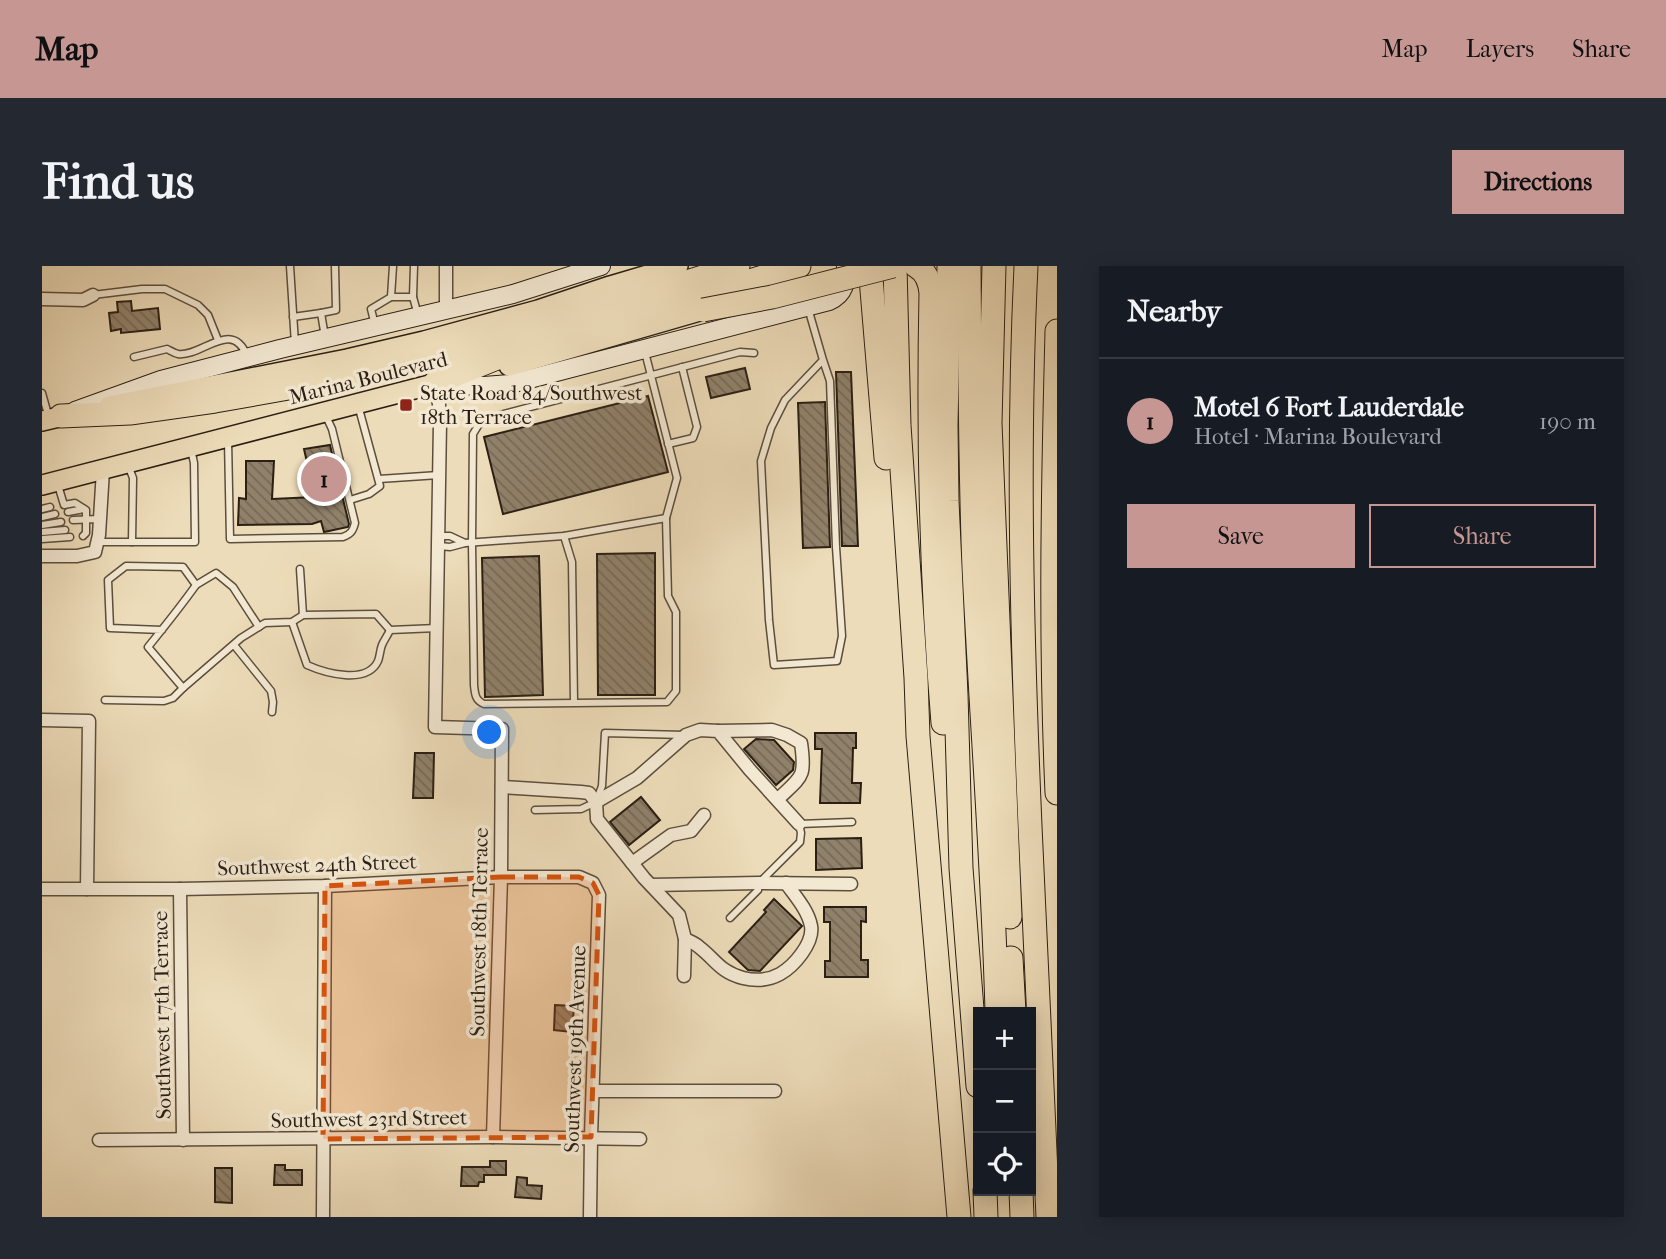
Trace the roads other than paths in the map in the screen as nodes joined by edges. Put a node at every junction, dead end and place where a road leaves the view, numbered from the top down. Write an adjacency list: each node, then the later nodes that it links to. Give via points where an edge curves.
1 (290, 266): 27 (lane)
2 (335, 266): 26 (lane, via 336,310)
3 (393, 266): 20 (lane)
4 (414, 266): 21 (lane)
5 (446, 266): 24 (street)
6 (601, 266): 24 (main road)
7 (738, 266): 45 (highway, via 530,331 398,366 154,410)
8 (799, 266): 41 (highway, via 497,358)
9 (846, 266): 23 (main road, via 840,294)
10 (870, 266): 92 (highway, via 904,680)
11 (894, 266): 25 (highway, bridge); 92 (highway)
12 (916, 266): 102 (highway, via 925,272 931,293 934,610 946,764)
13 (950, 266): 102 (highway, via 947,501)
14 (969, 266): 116 (highway, via 972,527)
15 (994, 266): 117 (highway, via 990,423)
16 (1016, 266): 118 (highway, via 1008,434 1013,665)
17 (1026, 266): 140 (highway, via 1021,569)
18 (669, 267): 45 (main road, Marina Boulevard, via 538,310 398,348)
19 (93, 295): 22 (street, via 83,300); 32 (lane, via 165,289 198,305 208,315)
20 (391, 297): 21 (lane); 29 (lane, via 371,309)
21 (414, 298): 28 (lane)
22 (42, 299)
23 (808, 306): 34 (main road); 38 (lane)
24 (446, 310): 28 (main road)
25 (703, 310): 41 (main road, Marina Boulevard)
26 (321, 313): 27 (lane); 31 (lane)
27 (293, 317): 33 (lane)
28 (418, 317): 29 (main road)
29 (375, 327): 31 (main road)
30 (1057, 331): 94 (highway, via 1053,669)
31 (326, 338): 33 (main road)
32 (218, 340): 36 (lane, via 186,353 167,349); 37 (lane, via 238,341)
33 (295, 345): 37 (main road)
34 (644, 349): 40 (lane); 41 (main road, via 510,384)
35 (754, 353): 39 (lane, via 740,352)
36 (134, 357)
37 (248, 357): 45 (main road, via 161,380)
38 (823, 360): 38 (lane, via 785,400 761,461 774,665 837,661 842,636 830,381)
39 (682, 367): 40 (lane); 47 (lane, via 697,427 693,438)
40 (651, 375): 47 (lane); 73 (lane, via 481,421 473,434)
41 (435, 383): 43 (main road, Marina Boulevard); 51 (street)
42 (42, 393): 45 (lane)
43 (358, 403): 44 (main road, Marina Boulevard); 52 (lane)
44 (324, 412): 46 (main road, Marina Boulevard); 54 (lane)
45 (51, 418)
46 (228, 437): 48 (main road, Marina Boulevard); 54 (lane, via 230,539 349,535 355,523)
47 (668, 444): 59 (lane, via 677,478)
48 (191, 447): 49 (main road, Marina Boulevard); 72 (lane, via 195,542)
49 (128, 463): 50 (main road, Marina Boulevard); 72 (lane, via 133,478)
50 (103, 470): 53 (main road, Marina Boulevard); 61 (street)
51 (439, 475): 52 (lane); 71 (street)
52 (379, 479): 54 (lane, via 380,486 369,494)
53 (50, 483): 55 (lane, via 64,505 75,503)
54 (350, 500)
55 (84, 509): 56 (lane); 60 (lane)
56 (68, 512)
57 (55, 514): 58 (lane)
58 (42, 517)
59 (666, 518): 68 (lane); 87 (lane, via 668,596 676,612 676,691 667,702)
60 (86, 519): 61 (lane); 62 (lane); 67 (lane)
61 (100, 519): 74 (street)
62 (73, 520)
63 (61, 522): 64 (lane)
64 (42, 525)
65 (65, 530): 66 (lane)
66 (42, 532)
67 (83, 536)
68 (564, 536): 73 (lane); 87 (lane, via 572,562)
69 (70, 537): 70 (lane)
70 (42, 539)
71 (438, 541): 73 (lane, via 450,547); 73 (lane, via 450,536); 81 (street)
72 (132, 542): 74 (lane)
73 (469, 543): 87 (lane, via 475,697 484,704)
74 (96, 547): 75 (street, via 77,556)
75 (42, 556)
76 (300, 569): 78 (lane)
77 (196, 585): 80 (lane, via 216,573 233,587); 82 (lane); 82 (lane, via 183,567 173,566 126,566 108,580 110,628)
78 (303, 615): 79 (lane); 83 (lane, via 376,614)
79 (292, 622): 80 (lane); 83 (lane, via 307,665 325,673 354,676 370,671 378,662)
80 (259, 627): 84 (lane)
81 (437, 628): 83 (lane); 93 (street, Southwest 18th Terrace, via 435,727 502,729)
82 (162, 630): 85 (lane, via 148,647)
83 (390, 630)
84 (234, 645): 85 (lane); 88 (lane, via 271,691)
85 (183, 688): 86 (lane, via 164,701)
86 (105, 700)
87 (575, 702)
88 (272, 712)
89 (42, 720): 111 (street, via 89,721)
90 (718, 731): 91 (street); 95 (street); 95 (street, via 772,730 801,743 801,777)
91 (686, 735): 96 (street, via 637,778); 96 (lane, via 605,733 602,786)
92 (918, 736): 135 (highway)
93 (502, 787): 96 (street, via 589,793); 103 (street, Southwest 18th Terrace)
94 (1057, 793)
95 (778, 799): 100 (street)
96 (596, 802): 97 (lane, via 585,809); 101 (street, via 597,819)
97 (535, 810)
98 (704, 815): 101 (street, via 691,831 671,835)
99 (852, 822): 100 (lane)
100 (799, 824): 105 (lane, via 800,842)
101 (632, 863): 108 (street)
102 (961, 868): 119 (highway)
103 (501, 877): 104 (street, Southwest 24th Street, via 579,877); 109 (street, Southwest 24th Street); 123 (street, Southwest 18th Terrace)
104 (593, 883): 121 (street, Southwest 19th Avenue, via 599,895)
105 (759, 883): 106 (street); 108 (street); 113 (lane, via 758,890)
106 (786, 883): 107 (street); 114 (street, via 811,927 809,943 782,973 755,980 726,972)
107 (851, 884)
108 (650, 885): 114 (street, via 678,915)
109 (325, 886): 112 (street, Southwest 24th Street); 125 (street)
110 (42, 889): 111 (street, Southwest 24th Street)
111 (87, 889): 112 (street, Southwest 24th Street)
112 (180, 889): 128 (street, Southwest 17th Terrace)
113 (730, 918)
114 (685, 939): 115 (street)
115 (684, 976)
116 (997, 1007)
117 (1014, 1007)
118 (1030, 1007)
119 (977, 1070)
120 (1033, 1070): 139 (highway)
121 (593, 1091): 122 (street); 124 (street, Southwest 19th Avenue)
122 (775, 1091)
123 (493, 1136): 124 (street, Southwest 23rd Street); 125 (street, Southwest 23rd Street)
124 (591, 1138): 126 (street, Southwest 23rd Street); 134 (street, Southwest 19th Avenue)
125 (323, 1139): 128 (street, Southwest 23rd Street); 133 (street)
126 (640, 1139)
127 (99, 1140): 128 (street, Southwest 23rd Street)
128 (183, 1140)
129 (1057, 1150): 140 (highway)
130 (985, 1196): 136 (highway)
131 (1001, 1196): 137 (highway)
132 (1021, 1196): 138 (highway)
133 (323, 1217)
134 (590, 1217)
135 (959, 1217)
136 (986, 1217)
137 (1001, 1217)
138 (1022, 1217)
139 (1040, 1217)
140 (1049, 1217)

